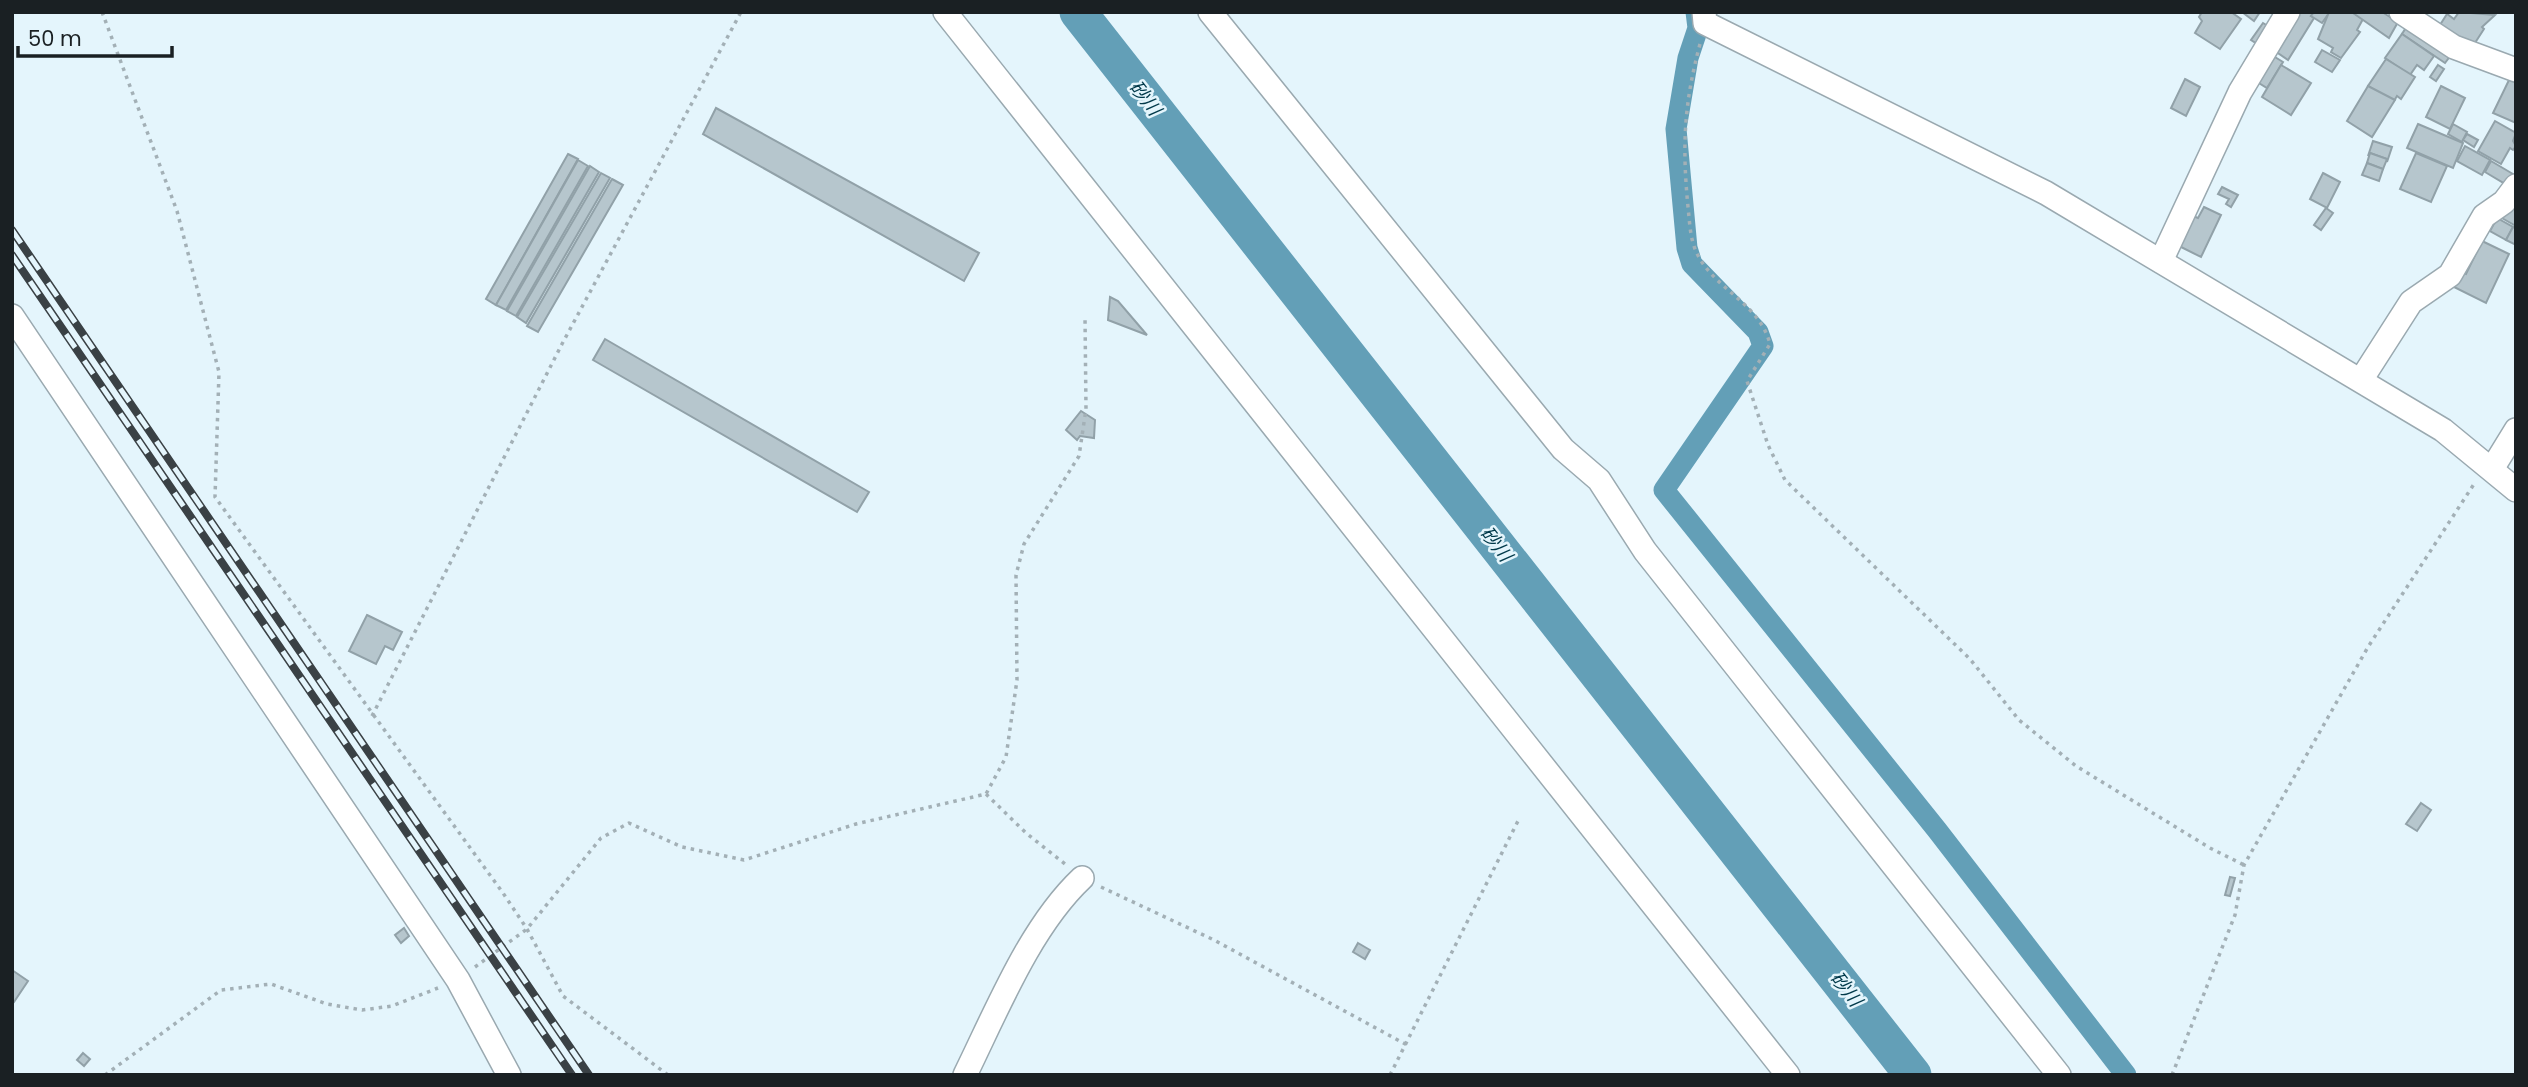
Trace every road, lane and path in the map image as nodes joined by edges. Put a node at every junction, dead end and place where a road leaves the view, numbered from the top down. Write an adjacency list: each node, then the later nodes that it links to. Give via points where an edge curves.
1 (102, 12): 17 (path, via 177,211 219,372 215,497)
2 (741, 12): 17 (path, via 562,344)
3 (945, 12): 30 (street)
4 (1210, 12): 31 (street, via 1563,449 1599,480 1645,551)
5 (2288, 12): 10 (street, via 2240,92)
6 (2402, 12): 8 (street, via 2455,47)
7 (1705, 18): 10 (street, via 2046,193); 20 (path, via 1683,129 1692,239 1700,260 1765,325 1770,344 1746,381 1785,480 1970,659 2019,720 2076,766)
8 (2516, 70)
9 (2516, 186): 13 (street, via 2484,216 2450,275 2411,302)
10 (2161, 261): 13 (street)
11 (12, 316): 23 (street)
12 (1085, 317): 18 (path, via 1086,409 1079,456 1024,544 1016,575 1017,680 1006,757)
13 (2361, 380): 15 (street, via 2443,430)
14 (2516, 430): 15 (street)
15 (2490, 467): 16 (street); 20 (path, via 2368,647)
16 (2516, 490)
17 (373, 716): 22 (path)
18 (986, 794): 21 (path); 22 (path, via 856,824 744,860 682,848 629,823 601,838)
19 (1520, 817): 24 (path)
20 (2244, 865): 32 (path, via 2235,915)
21 (1082, 878): 24 (path, via 1213,940); 28 (street, via 1043,927)
22 (527, 929): 23 (path); 27 (path, via 562,996)
23 (458, 980): 25 (path, via 392,1006 362,1010 327,1004 271,984 221,990); 26 (street)
24 (1407, 1045): 29 (path)
25 (104, 1075)
26 (509, 1075)
27 (668, 1075)
28 (965, 1075)
29 (1390, 1075)
30 (1788, 1075)
31 (2059, 1075)
32 (2172, 1075)

